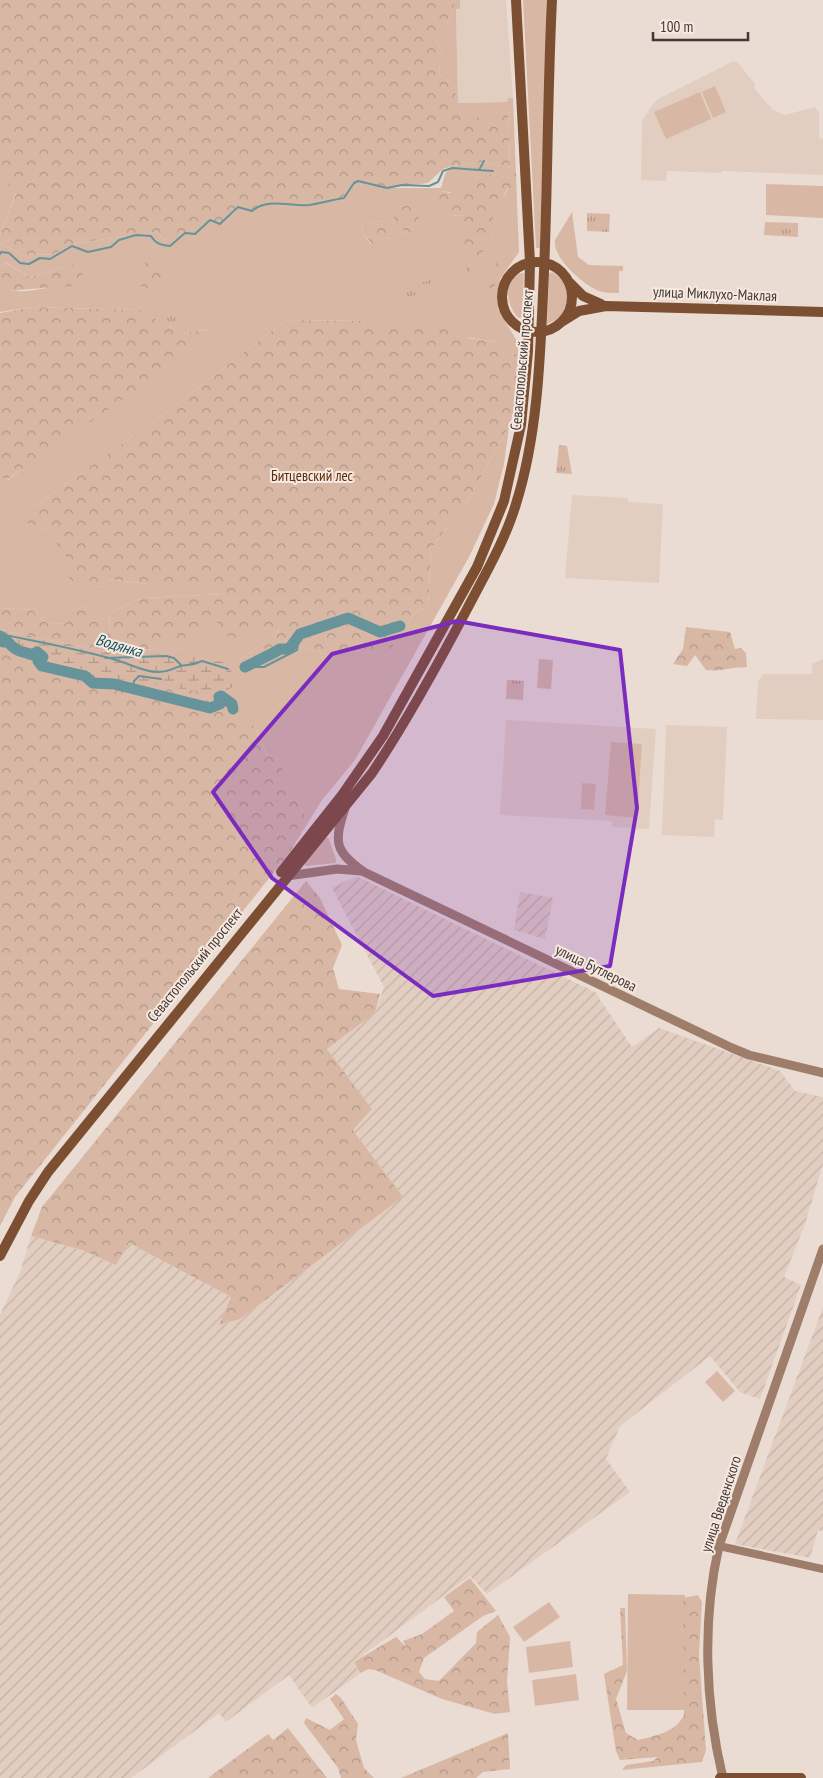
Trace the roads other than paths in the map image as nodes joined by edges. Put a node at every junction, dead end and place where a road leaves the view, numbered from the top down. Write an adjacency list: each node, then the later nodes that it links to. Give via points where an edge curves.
1 (516, 0): 3 (main road, Севастопольский проспект)
2 (552, 0): 4 (main road, Севастопольский проспект)
3 (530, 262): 4 (main road); 9 (main road, Севастопольский проспект); 9 (main road, via 514,269 502,290 510,317)
4 (545, 262): 5 (main road, улица Миклухо-Маклая); 10 (main road, Севастопольский проспект)
5 (566, 277): 6 (main road, улица Миклухо-Маклая, via 583,296); 8 (main road, via 572,300)
6 (606, 306): 7 (main road, улица Миклухо-Маклая); 8 (main road, улица Миклухо-Маклая, via 579,311)
7 (823, 312)
8 (563, 321): 10 (main road, улица Миклухо-Маклая)
9 (528, 332): 10 (main road); 11 (main road, Севастопольский проспект, via 521,425 504,501 476,567)
10 (542, 332): 12 (main road, Севастопольский проспект, via 533,425 516,505 489,567)
11 (408, 691): 12 (street, via 410,699); 17 (main road, Севастопольский проспект, via 383,736 342,795 48,1164 24,1198)
12 (419, 697): 13 (main road, Севастопольский проспект, via 386,752)
13 (346, 805): 14 (street, улица Бутлерова, via 337,845 347,860); 15 (main road, Севастопольский проспект)
14 (364, 872): 15 (street, улица Бутлерова, via 337,869); 16 (street, улица Бутлерова, via 732,1048)
15 (286, 876): 19 (main road, Севастопольский проспект, via 48,1172 28,1201)
16 (823, 1073)
17 (0, 1243)
18 (823, 1249): 20 (street, улица Введенского)
19 (0, 1256)
20 (719, 1546): 21 (street); 22 (street, улица Введенского, via 711,1590 708,1650 713,1719)
21 (823, 1569)
22 (722, 1778): 23 (main road)
23 (802, 1778)

